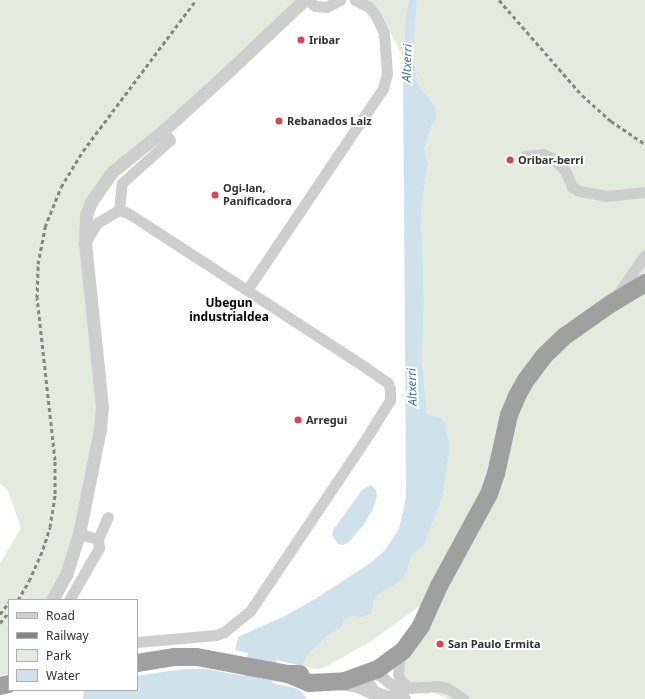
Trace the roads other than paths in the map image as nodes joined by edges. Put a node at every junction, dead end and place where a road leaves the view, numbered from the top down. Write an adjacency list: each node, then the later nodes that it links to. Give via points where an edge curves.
1 (306, 0): 2 (street, via 316,6 326,7); 4 (street)
2 (340, 0)
3 (355, 0): 11 (street, via 369,8 384,33 387,74 383,88)
4 (163, 131): 7 (street, via 170,140 122,183); 8 (street, via 112,172 101,186 86,215)
5 (525, 156): 6 (street, via 543,154 554,159 566,172 572,187 579,191 606,196)
6 (645, 192)
7 (119, 210): 8 (street, via 97,223); 11 (street, via 128,213)
8 (85, 243): 14 (street, via 102,407)
9 (645, 255): 12 (street)
10 (645, 283): 12 (highway)
11 (247, 290): 18 (street, via 388,383 390,400 250,611 216,636)
12 (612, 303): 19 (highway, via 565,336 544,356 517,396 509,415 489,494 439,586)
13 (108, 517): 15 (street)
14 (79, 534): 15 (street); 16 (street, via 66,575)
15 (98, 539): 17 (street, via 99,548)
16 (53, 599)
17 (70, 599)
18 (138, 642)
19 (404, 643): 21 (highway, via 378,669); 22 (highway); 23 (street, via 398,674)
20 (138, 663): 22 (highway, via 174,657 198,657 288,674 309,683)
21 (370, 673): 22 (highway, via 356,678); 23 (street, via 381,676 399,688); 23 (street, via 368,680 374,691 392,697)
22 (337, 678): 24 (street)
23 (403, 695): 25 (street, via 438,686 447,688)
24 (387, 699)
25 (464, 699)

